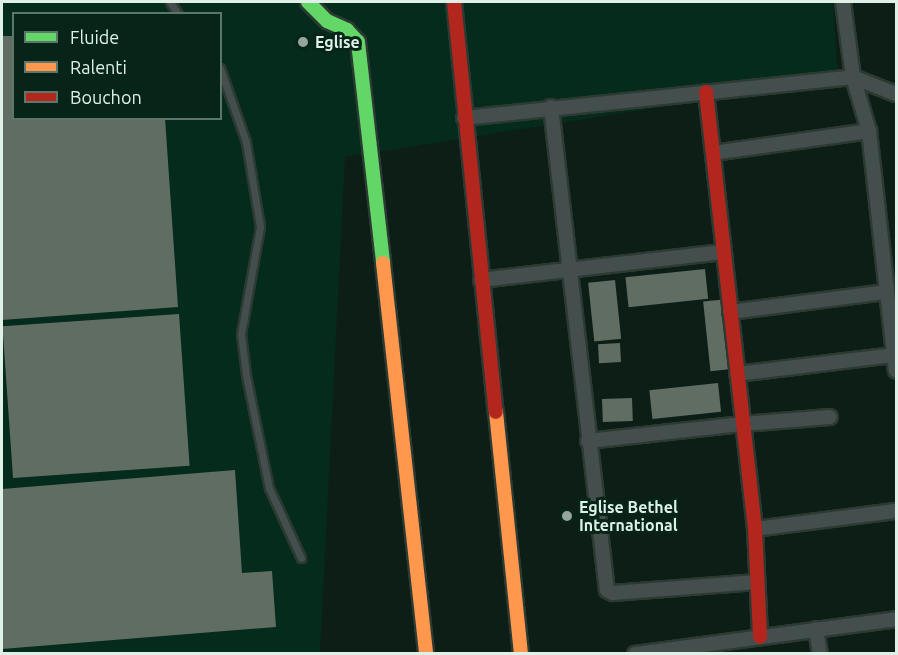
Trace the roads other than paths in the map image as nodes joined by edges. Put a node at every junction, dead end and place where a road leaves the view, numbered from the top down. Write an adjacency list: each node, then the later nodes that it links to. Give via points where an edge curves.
1 (308, 2): 30 (street, via 358,42)
2 (454, 2): 9 (street)
3 (843, 2): 5 (street)
4 (222, 74): 25 (lane, via 246,142 260,228 241,334 246,375 268,488)
5 (853, 77): 6 (street); 7 (street); 10 (street)
6 (706, 92): 8 (street); 11 (street)
7 (897, 94)
8 (551, 107): 9 (street); 13 (street)
9 (464, 118): 14 (street)
10 (869, 131): 11 (street); 15 (street)
11 (713, 153): 12 (street)
12 (722, 252): 13 (street); 16 (street)
13 (570, 268): 14 (street); 22 (street)
14 (482, 280): 31 (street)
15 (887, 292): 16 (street); 17 (street)
16 (730, 312): 19 (street)
17 (895, 355): 18 (street); 19 (street)
18 (897, 370)
19 (737, 374): 21 (street)
20 (830, 417): 21 (street)
21 (743, 424): 22 (street); 24 (street)
22 (588, 441): 26 (street, via 607,590 613,593)
23 (897, 511): 24 (street)
24 (755, 529): 26 (street)
25 (301, 558)
26 (757, 582): 29 (street)
27 (897, 619): 28 (street)
28 (816, 629): 29 (street); 33 (street)
29 (760, 637): 32 (street)
30 (426, 654)
31 (521, 654)
32 (635, 654)
33 (820, 654)

